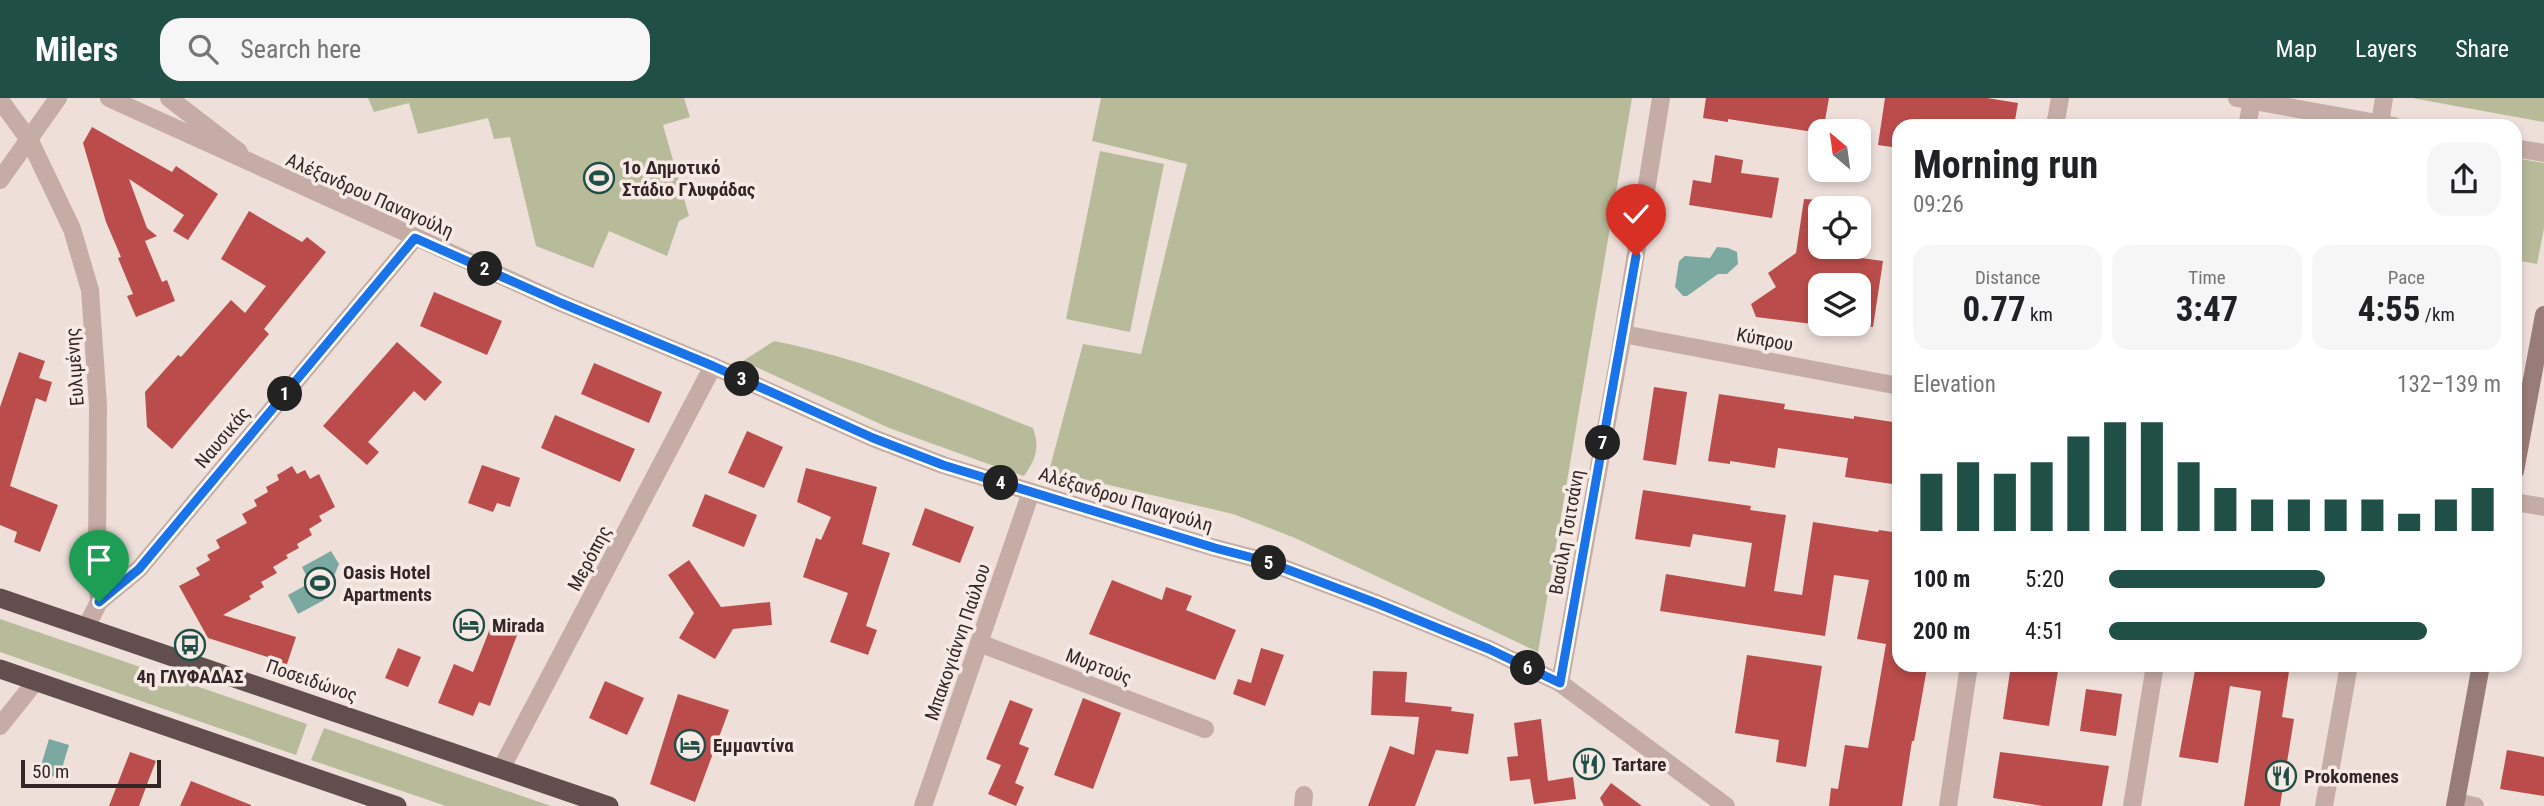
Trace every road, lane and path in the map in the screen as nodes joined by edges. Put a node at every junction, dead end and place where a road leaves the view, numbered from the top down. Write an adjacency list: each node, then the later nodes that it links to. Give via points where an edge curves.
1 (58, 98): 13 (street)
2 (109, 98): 16 (street, Αλέξανδρου Παναγούλη)
3 (169, 98): 16 (street, Αλέξανδρου Παναγούλη)
4 (1661, 98): 20 (street, Βασίλη Τσιτσάνη)
5 (2060, 98): 9 (street)
6 (2384, 98): 12 (street)
7 (2244, 99): 10 (street); 11 (street)
8 (0, 100): 13 (street, Ευλιμένης)
9 (2056, 119)
10 (2246, 119)
11 (2354, 119)
12 (2386, 119)
13 (30, 141): 17 (street); 28 (street, Ευλιμένης, via 72,229 90,290 98,405)
14 (2522, 149): 15 (street)
15 (2544, 153)
16 (261, 169): 18 (street, Αλέξανδρου Παναγούλη)
17 (0, 180)
18 (415, 238): 21 (street, Αλέξανδρου Παναγούλη); 28 (street, Ναυσικάς, via 139,569)
19 (2544, 315): 23 (main road)
20 (1623, 334): 22 (street, Κύπρου); 37 (street, Βασίλη Τσιτσάνη)
21 (713, 366): 24 (street, Αλέξανδρου Παναγούλη, via 873,438); 40 (street, Μερόπης)
22 (1892, 385)
23 (2522, 433)
24 (1031, 492): 30 (street, Μπακογιάννη Παύλου); 37 (street, Αλέξανδρου Παναγούλη, via 1265,561 1489,649)
25 (2522, 503): 26 (street)
26 (2544, 507)
27 (0, 598): 29 (highway, Ποσειδώνος)
28 (99, 602): 29 (street, Ναυσικάς)
29 (86, 627): 40 (highway, Ποσειδώνος)
30 (979, 643): 39 (street, Μυρτούς); 44 (street, Μπακογιάννη Παύλου)
31 (0, 669): 36 (highway)
32 (1968, 672): 46 (street)
33 (2154, 672): 47 (street)
34 (2348, 672): 48 (street)
35 (2480, 672): 41 (main road)
36 (36, 681): 38 (street); 42 (highway)
37 (1560, 683): 45 (street, Αλέξανδρου Παναγούλη)
38 (0, 726)
39 (1205, 729)
40 (501, 769): 43 (highway, Ποσειδώνος)
41 (2456, 804): 49 (street)
42 (397, 806)
43 (609, 806)
44 (923, 806)
45 (1726, 806)
46 (1948, 806)
47 (2133, 806)
48 (2324, 806)
49 (2474, 806)

